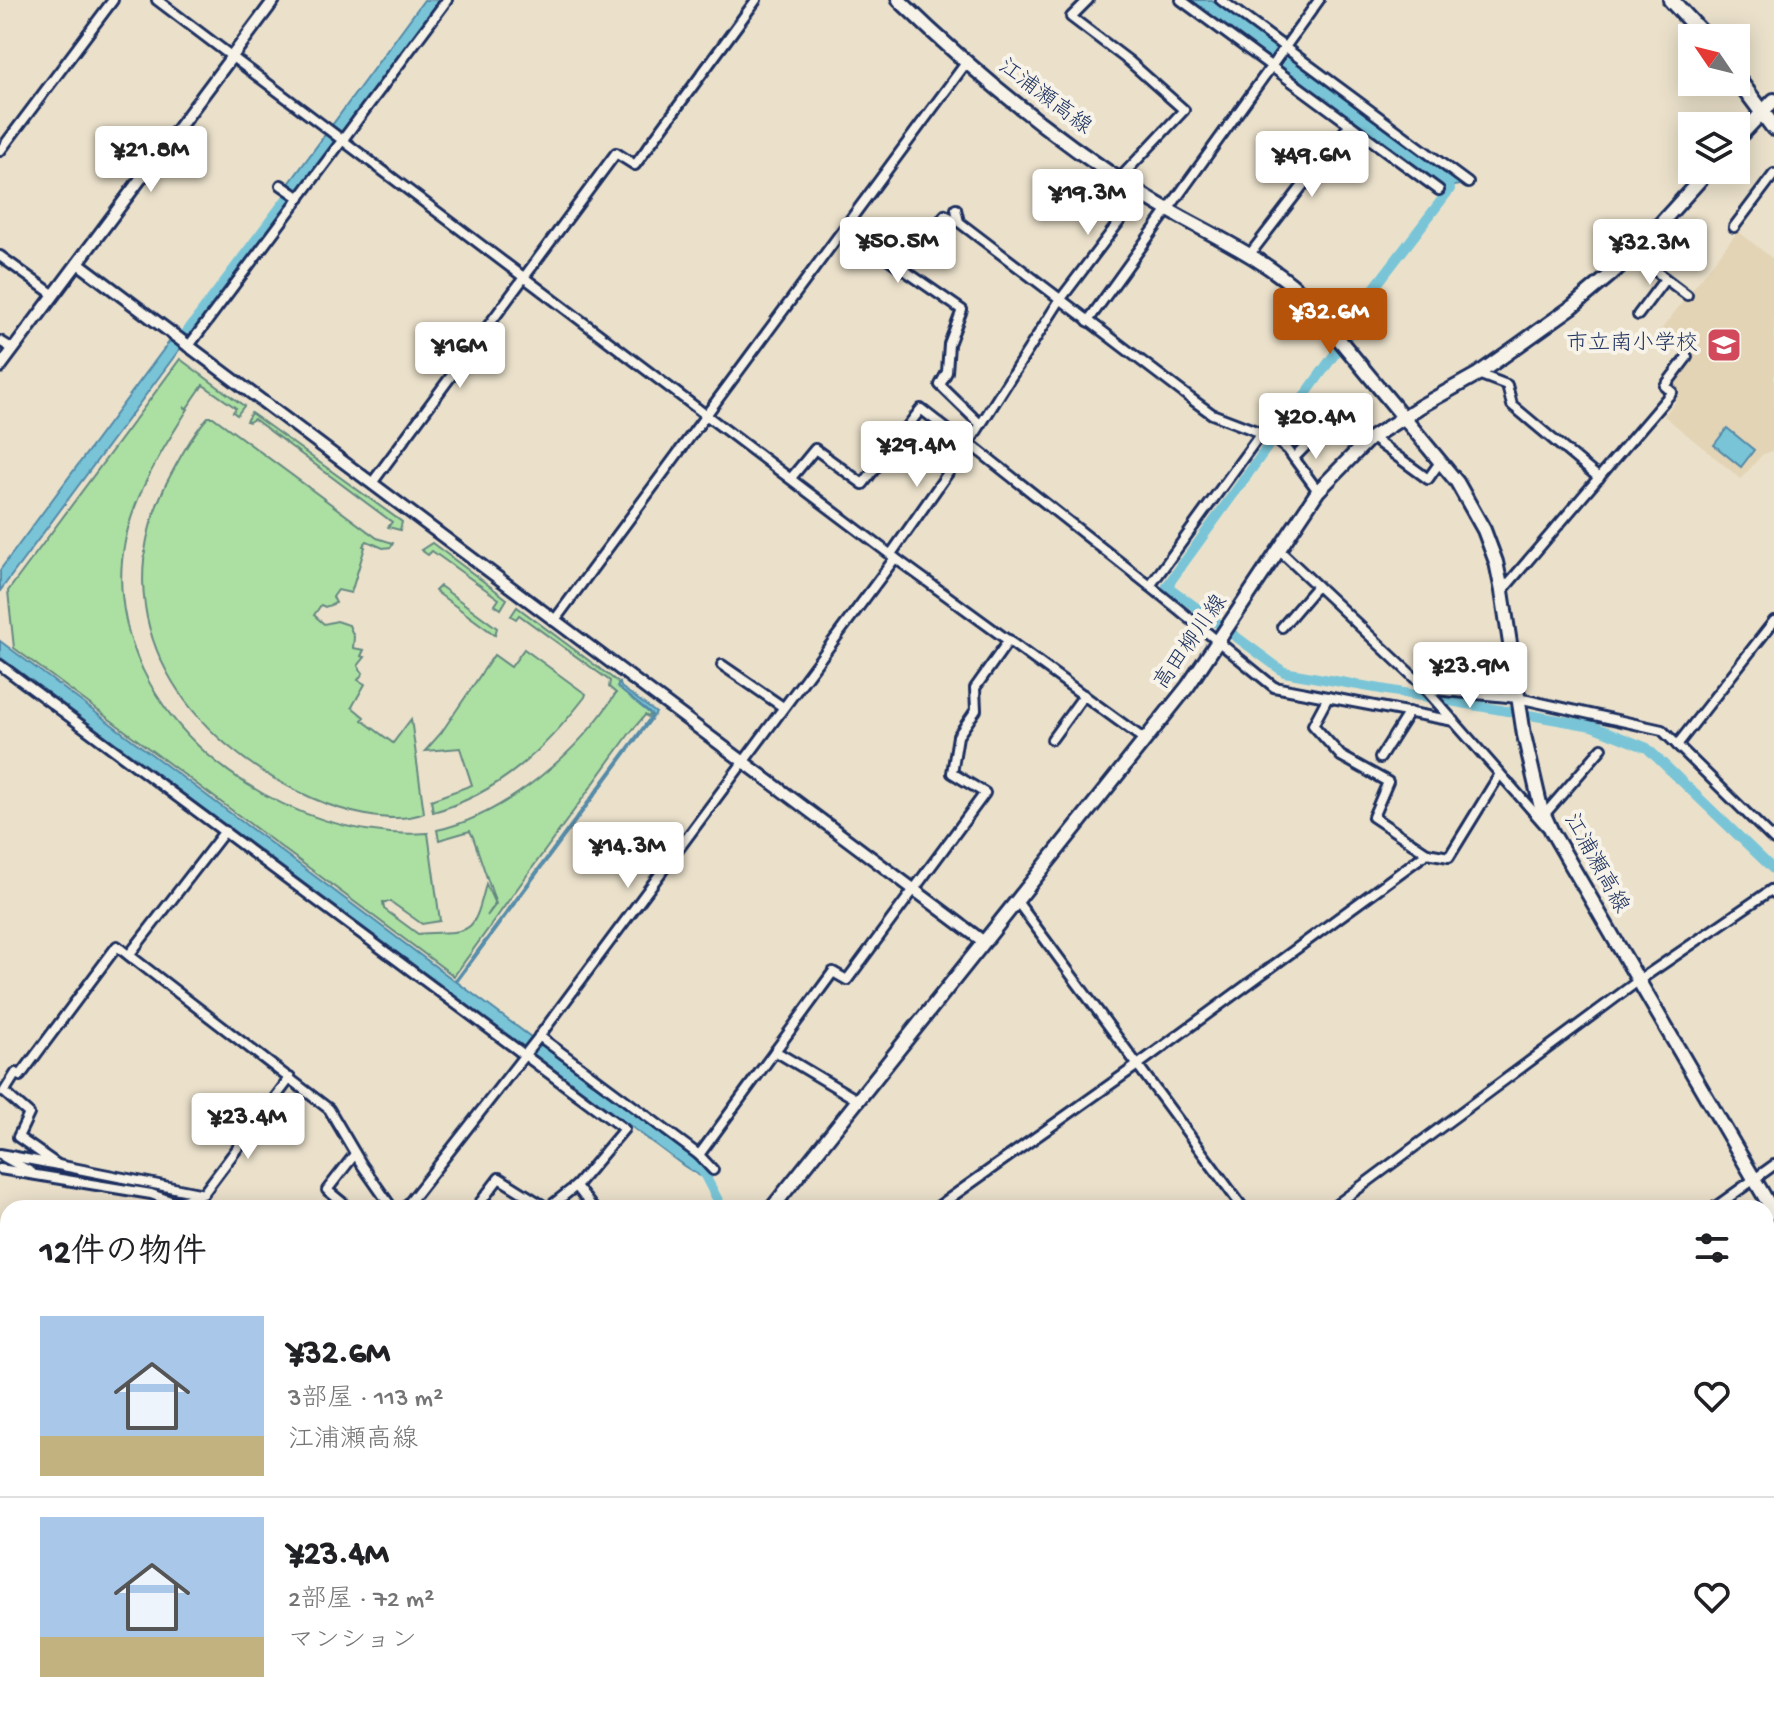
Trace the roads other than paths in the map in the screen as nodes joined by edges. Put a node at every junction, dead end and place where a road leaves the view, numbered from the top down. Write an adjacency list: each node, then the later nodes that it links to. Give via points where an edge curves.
1 (113, 0): 24 (street)
2 (157, 0): 14 (street)
3 (274, 0): 14 (street)
4 (447, 0): 23 (street)
5 (756, 0): 43 (street, via 635,165 616,153)
6 (899, 0): 15 (main road, 江浦瀬高線)
7 (1088, 0): 26 (street, via 1071,17 1184,110)
8 (1181, 0): 16 (street)
9 (1221, 0): 13 (street)
10 (1319, 0): 13 (street)
11 (1671, 0): 12 (highway)
12 (1693, 24)
13 (1285, 47): 16 (street); 27 (street)
14 (231, 57): 23 (street); 41 (street)
15 (966, 63): 26 (main road, 江浦瀬高線); 36 (street)
16 (1270, 67): 20 (street); 34 (street)
17 (1750, 96): 19 (highway)
18 (1774, 100): 19 (main road)
19 (1762, 112): 21 (main road); 22 (highway)
20 (1350, 124): 30 (street); 38 (street)
21 (1750, 125)
22 (1774, 128)
23 (341, 139): 32 (street); 43 (street)
24 (0, 151)
25 (1774, 174): 37 (street)
26 (1120, 178): 31 (main road, 江浦瀬高線)
27 (1468, 183)
28 (1696, 184): 39 (main road, 高田柳川線)
29 (284, 186): 32 (street)
30 (1439, 190)
31 (1141, 193): 34 (main road, 江浦瀬高線); 47 (street)
32 (297, 196): 51 (street)
33 (956, 209): 35 (street)
34 (1167, 209): 38 (main road, 江浦瀬高線); 49 (street)
35 (959, 222): 42 (street, via 945,215); 47 (street)
36 (845, 227): 42 (street); 56 (street)
37 (1734, 227)
38 (1250, 254): 58 (main road, 江浦瀬高線, via 1299,291)
39 (1633, 254): 44 (street); 55 (main road, 高田柳川線, via 1572,307)
40 (0, 256): 45 (street)
41 (78, 263): 45 (street); 51 (street)
42 (904, 270): 59 (street, via 962,310 940,385)
43 (523, 277): 56 (street); 67 (street)
44 (1665, 279): 46 (street); 48 (street)
45 (54, 295): 52 (street)
46 (1687, 295)
47 (1060, 300): 49 (street); 59 (street)
48 (1638, 315)
49 (1088, 321): 60 (street, via 1212,414)
50 (0, 341): 52 (street)
51 (187, 346): 67 (street)
52 (13, 349): 54 (street)
53 (1687, 357): 66 (street, via 1665,386 1672,392)
54 (0, 367)
55 (1478, 374): 58 (main road, 高田柳川線); 66 (street, via 1507,385 1512,405)
56 (705, 414): 65 (street); 74 (street)
57 (1336, 415): 63 (street)
58 (1404, 417): 61 (main road, 高田柳川線); 64 (main road, 江浦瀬高線)
59 (978, 424): 62 (street)
60 (1260, 431): 63 (street); 71 (street)
61 (1372, 438): 64 (street, via 1428,479); 68 (main road, 高田柳川線)
62 (968, 444): 65 (street, via 921,409 863,484 815,449); 70 (street); 71 (street)
63 (1294, 458): 68 (street)
64 (1440, 462): 73 (main road, 江浦瀬高線, via 1484,530)
65 (791, 478): 70 (street)
66 (1599, 478): 73 (street)
67 (372, 483): 74 (street)
68 (1318, 491): 69 (main road, 高田柳川線)
69 (1279, 550): 72 (street); 78 (main road, 高田柳川線)
70 (893, 556): 77 (street); 85 (street)
71 (1150, 586): 78 (street)
72 (1317, 586): 76 (street); 81 (street)
73 (1502, 591): 84 (main road, 江浦瀬高線)
74 (554, 621): 93 (street)
75 (1774, 621): 90 (street)
76 (1282, 627)
77 (1009, 640): 82 (street); 100 (street, via 975,688 976,710 958,736 952,773 985,793)
78 (1220, 641): 83 (street, via 1274,687); 89 (main road, 高田柳川線)
79 (0, 665): 96 (street)
80 (722, 665): 85 (street)
81 (1423, 686): 84 (street); 87 (street)
82 (1084, 695): 88 (street); 89 (street)
83 (1328, 697): 86 (street); 99 (street, via 1313,725 1341,756 1388,782 1373,817)
84 (1519, 702): 90 (street, via 1662,730); 95 (main road, 江浦瀬高線)
85 (783, 707): 93 (street)
86 (1409, 712): 87 (street); 92 (street)
87 (1451, 718): 94 (street)
88 (1052, 739)
89 (1145, 740): 102 (main road, 高田柳川線)
90 (1677, 745): 98 (street)
91 (1602, 748): 95 (street)
92 (1380, 758)
93 (743, 762): 100 (street); 106 (street)
94 (1500, 774): 97 (street); 99 (street, via 1449,857)
95 (1544, 815): 97 (main road, 江浦瀬高線)
96 (225, 831): 104 (street, via 129,955); 108 (street)
97 (1552, 832): 105 (main road, 江浦瀬高線)
98 (1774, 840)
99 (1427, 853): 109 (street)
100 (915, 890): 103 (street); 107 (street, via 847,980 833,972)
101 (1774, 893): 105 (street, via 1771,890)
102 (1016, 900): 103 (main road, 高田柳川線); 109 (street)
103 (984, 942): 111 (main road, 高田柳川線)
104 (132, 958): 110 (street); 115 (street, via 117,946 4,1092 29,1114 18,1137)
105 (1638, 981): 120 (main road, 江浦瀬高線); 135 (street)
106 (539, 1037): 108 (street); 114 (street)
107 (775, 1051): 111 (street); 114 (street)
108 (525, 1055): 121 (street, via 624,1129); 127 (street)
109 (1139, 1064): 133 (street); 134 (street)
110 (290, 1078): 113 (street, via 329,1109); 122 (street)
111 (859, 1101): 132 (main road, 高田柳川線)
112 (0, 1154): 115 (street); 119 (street)
113 (355, 1154): 125 (street, via 327,1190); 126 (street)
114 (699, 1155): 118 (street)
115 (58, 1165): 122 (street)
116 (1774, 1165): 120 (street)
117 (0, 1169): 119 (street)
118 (713, 1170)
119 (37, 1175): 123 (street)
120 (1755, 1178): 136 (street); 137 (main road, 江浦瀬高線)
121 (576, 1186): 130 (street); 131 (street)
122 (203, 1194): 124 (street)
123 (170, 1200)
124 (183, 1200)
125 (339, 1200)
126 (387, 1200)
127 (411, 1200)
128 (482, 1200): 129 (street, via 499,1178)
129 (534, 1200)
130 (558, 1200)
131 (587, 1200)
132 (779, 1200)
133 (947, 1200)
134 (1237, 1200)
135 (1343, 1200)
136 (1725, 1200)
137 (1767, 1200)

